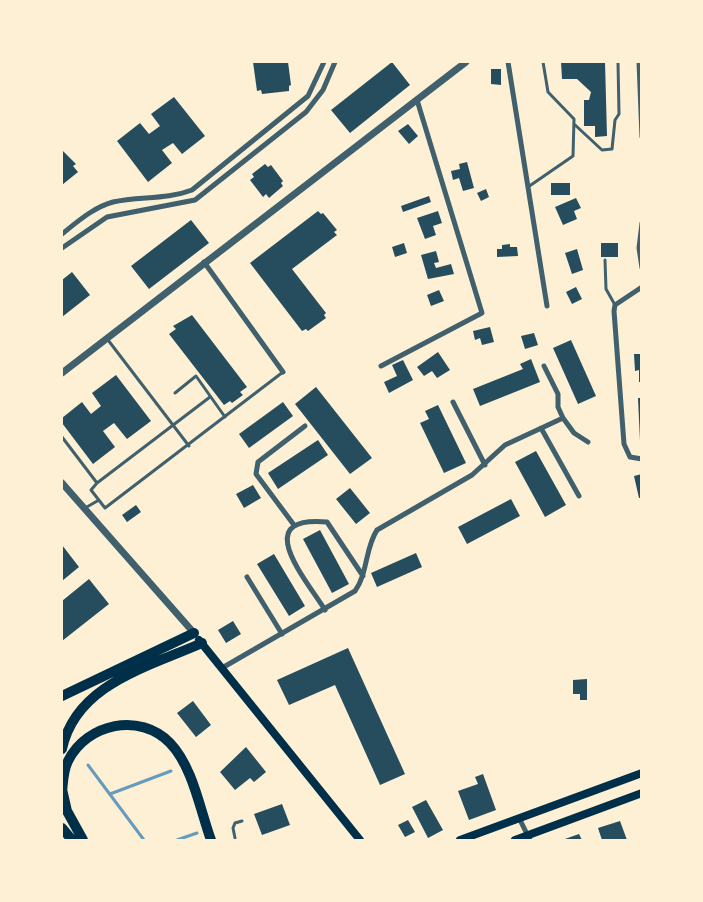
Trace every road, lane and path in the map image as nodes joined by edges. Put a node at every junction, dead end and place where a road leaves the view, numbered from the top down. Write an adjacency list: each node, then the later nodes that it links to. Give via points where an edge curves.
1 (324, 62): 14 (street, via 308,96 192,190 180,195 112,202)
2 (336, 62): 15 (street, via 306,112 195,200 107,217)
3 (466, 62): 9 (street)
4 (508, 62): 12 (street)
5 (543, 62): 10 (lane, via 548,92 574,119)
6 (618, 62): 10 (lane, via 619,114 612,149 602,150)
7 (639, 62): 8 (street)
8 (640, 73): 11 (street)
9 (417, 99): 17 (street); 23 (street, via 482,313)
10 (574, 124): 12 (lane, via 573,156)
11 (642, 136)
12 (527, 188): 21 (street)
13 (642, 223): 18 (street)
14 (62, 234)
15 (62, 248)
16 (605, 260): 20 (lane, via 606,289)
17 (204, 262): 22 (street); 25 (street)
18 (642, 268)
19 (642, 287): 20 (street)
20 (615, 305): 38 (street, via 625,452)
21 (547, 306)
22 (106, 338): 26 (street); 32 (lane)
23 (381, 366)
24 (544, 366): 31 (street, via 558,394)
25 (283, 372): 30 (lane)
26 (62, 373)
27 (175, 393): 28 (lane, via 196,376)
28 (210, 397): 30 (lane); 32 (lane)
29 (453, 402): 39 (street)
30 (225, 417): 37 (lane)
31 (563, 418): 34 (street); 36 (street, via 574,433)
32 (174, 425): 37 (lane); 41 (lane)
33 (305, 426): 45 (street, via 256,467 256,474)
34 (541, 428): 39 (street, via 505,446); 42 (street)
35 (62, 437): 41 (lane)
36 (588, 442)
37 (189, 446): 43 (lane, via 105,508)
38 (642, 459)
39 (485, 465): 46 (street, via 377,530)
40 (62, 483): 44 (street)
41 (97, 483): 43 (lane, via 91,490)
42 (579, 496)
43 (99, 500): 44 (lane)
44 (84, 509): 49 (street)
45 (294, 525): 46 (street, via 327,522); 48 (street, via 286,535 288,549)
46 (363, 576): 48 (street, via 355,591)
47 (247, 577): 50 (street)
48 (325, 610): 50 (street)
49 (194, 633): 51 (main road); 53 (highway)
50 (282, 634): 52 (street)
51 (202, 644): 52 (main road); 54 (highway, via 102,688 79,710)
52 (222, 668): 66 (main road)
53 (62, 696)
54 (62, 749)
55 (642, 773): 58 (main road)
56 (62, 791): 64 (highway, via 67,811); 65 (highway, via 68,760 90,736 115,725 145,728 163,737 178,752)
57 (642, 793): 62 (main road)
58 (519, 819): 62 (street); 67 (main road)
59 (242, 821): 61 (lane, via 235,823)
60 (62, 828): 63 (highway)
61 (235, 838)
62 (528, 838): 68 (main road)
63 (72, 840)
64 (84, 840)
65 (211, 840)
66 (360, 840)
67 (460, 840)
68 (515, 840)

